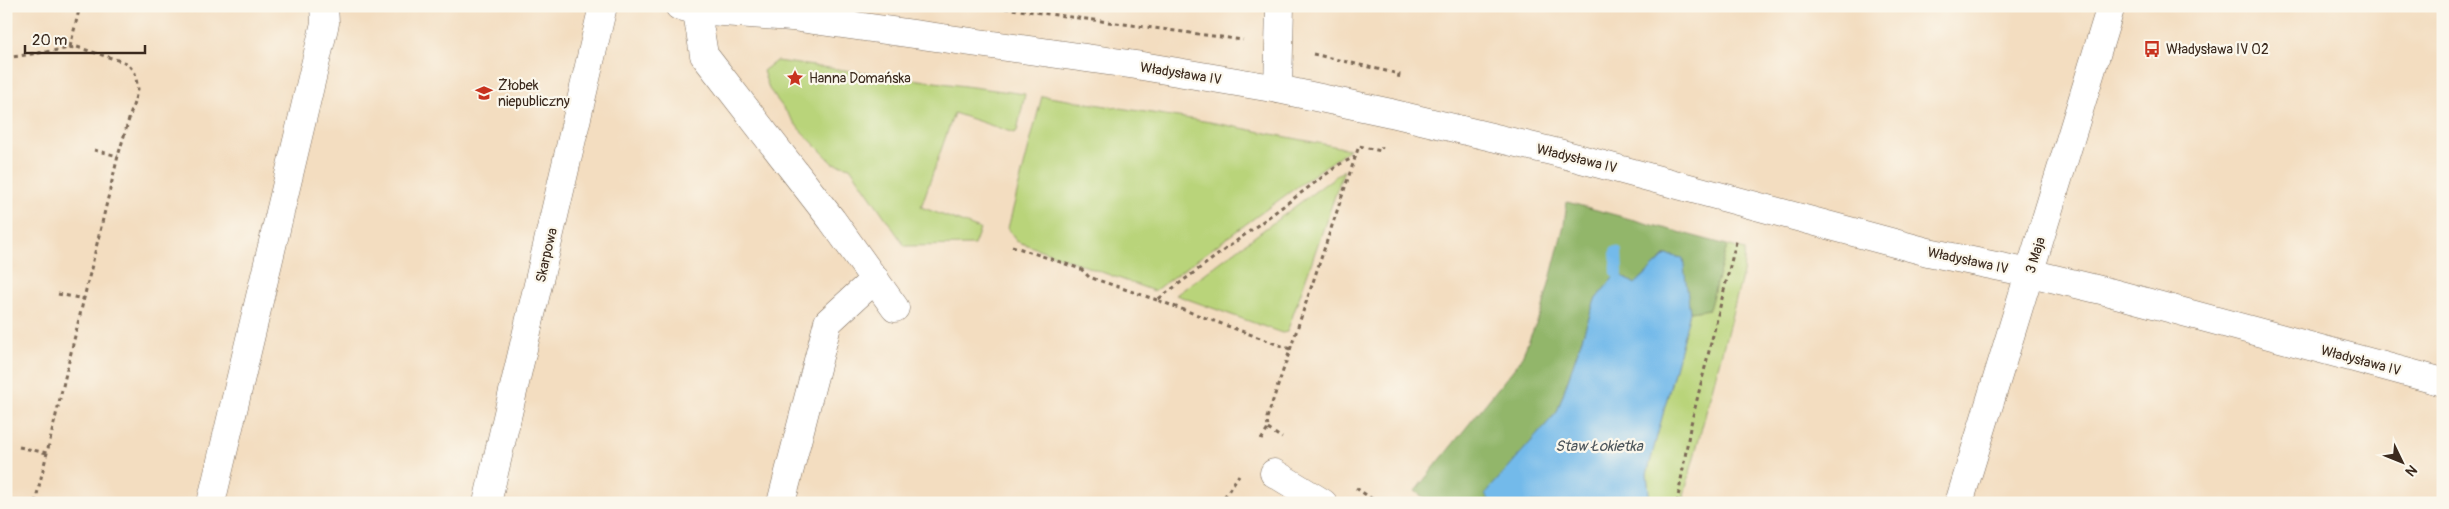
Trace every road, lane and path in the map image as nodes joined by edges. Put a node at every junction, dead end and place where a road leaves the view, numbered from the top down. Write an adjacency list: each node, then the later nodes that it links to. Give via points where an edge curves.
1 (80, 6): 9 (path)
2 (324, 6): 33 (street, via 325,23)
3 (604, 6): 34 (street, Skarpowa)
4 (989, 6): 8 (path)
5 (1280, 6): 13 (street)
6 (2111, 6): 20 (street, 3 Maja)
7 (690, 8): 13 (street, Władysława IV, via 792,17); 21 (street, via 704,55)
8 (1248, 41)
9 (70, 47): 11 (path); 16 (path, via 118,60 135,73 138,89)
10 (1309, 53): 12 (path)
11 (6, 58)
12 (1399, 74)
13 (1278, 89): 20 (street, Władysława IV, via 1546,150 1928,252)
14 (94, 150): 16 (path)
15 (1381, 151): 17 (path, via 1359,146)
16 (118, 156): 23 (path)
17 (1355, 157): 24 (path, via 1340,164); 26 (path)
18 (1738, 235): 37 (path, via 1692,419)
19 (1012, 246): 24 (path)
20 (2030, 273): 27 (street, Władysława IV); 38 (street, 3 Maja)
21 (875, 279): 25 (street); 35 (street, via 828,322)
22 (58, 294): 23 (path)
23 (84, 299): 30 (path)
24 (1157, 300): 26 (path)
25 (895, 308)
26 (1290, 349): 28 (path, via 1267,418)
27 (2443, 382)
28 (1268, 429)
29 (20, 447): 30 (path)
30 (47, 453): 32 (path)
31 (1274, 473): 36 (street)
32 (35, 503)
33 (211, 503)
34 (487, 503)
35 (781, 503)
36 (1323, 503)
37 (1677, 503)
38 (1959, 503)

